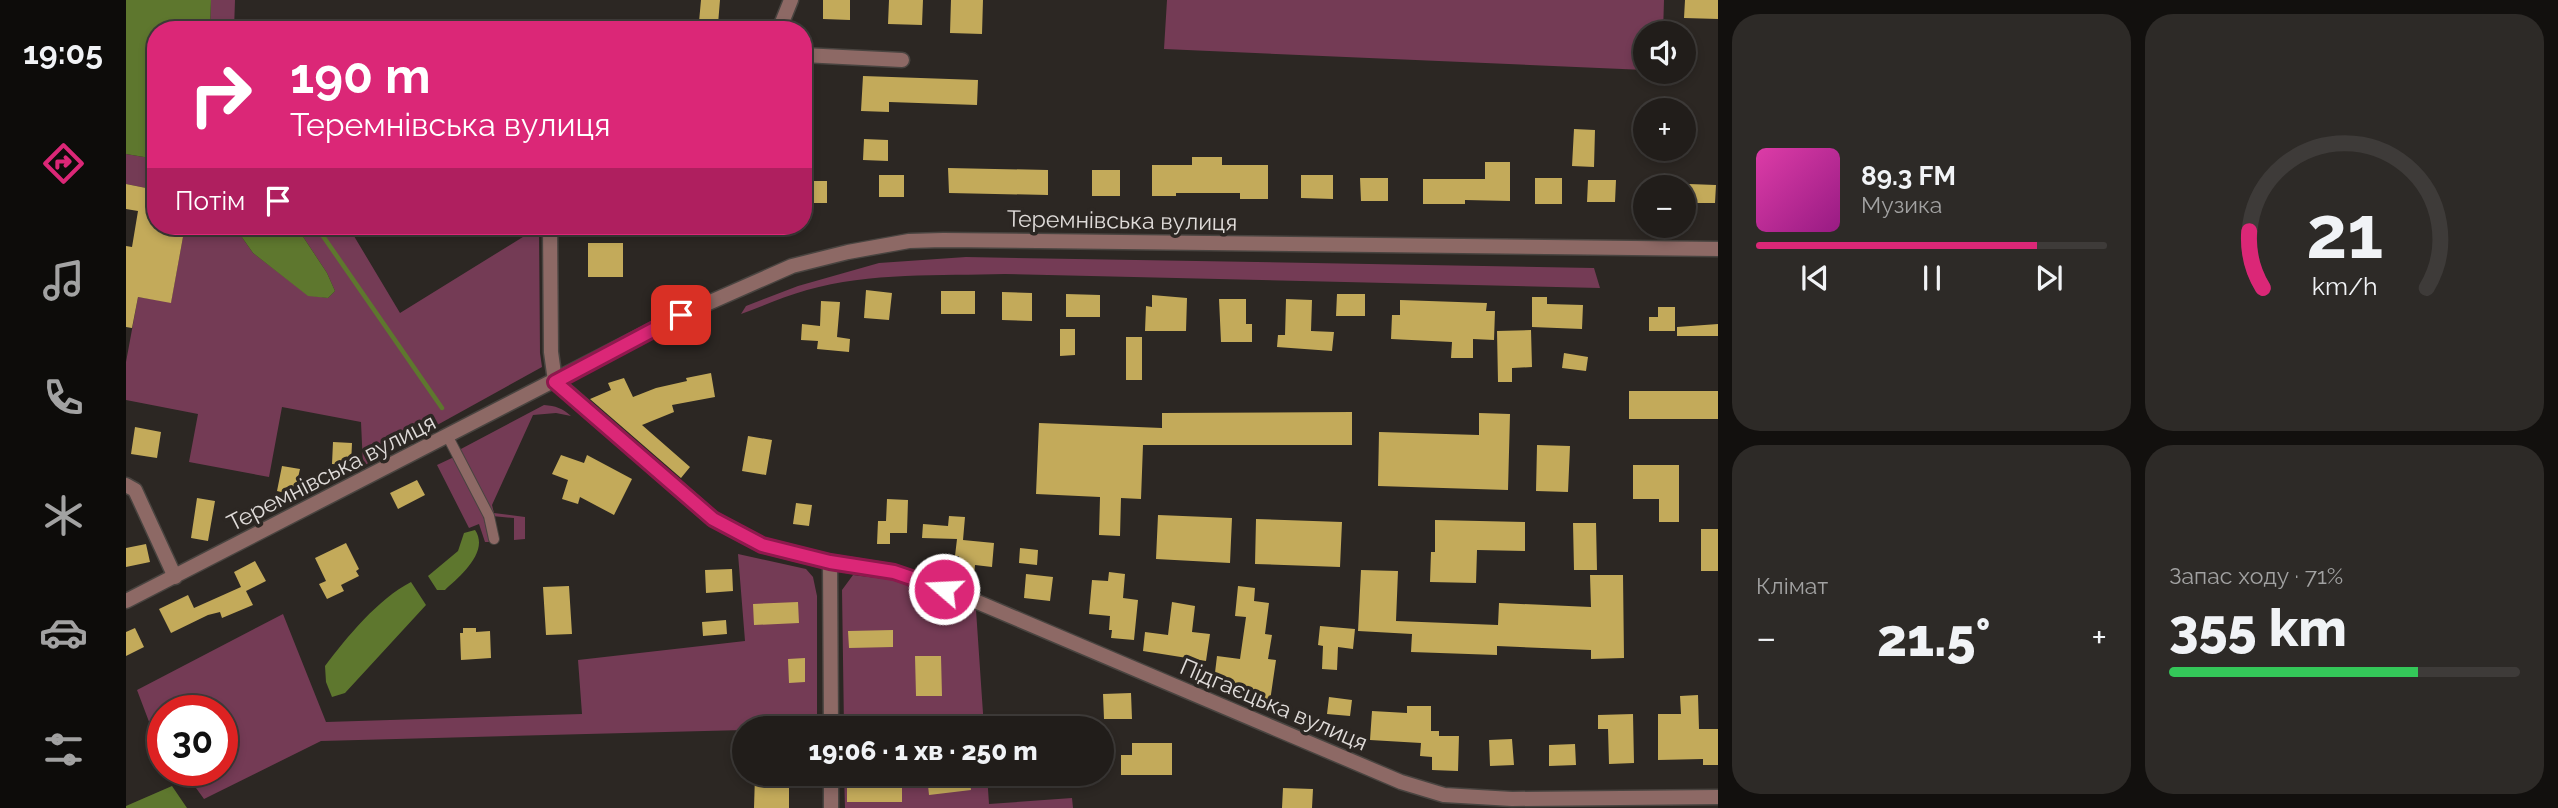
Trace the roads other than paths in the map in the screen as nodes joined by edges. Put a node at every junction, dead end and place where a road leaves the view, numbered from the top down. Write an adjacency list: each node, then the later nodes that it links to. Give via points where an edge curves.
1 (791, 0): 2 (street)
2 (783, 21)
3 (812, 55): 4 (street)
4 (902, 60)
5 (550, 235): 7 (street)
6 (1718, 249): 7 (street, Теремнівська вулиця, via 909,241 792,266 681,315)
7 (555, 382): 8 (street, Теремнівська вулиця); 11 (street, Підгаєцька вулиця, via 713,519 762,545)
8 (448, 437): 10 (lane, via 489,516); 12 (street, Теремнівська вулиця)
9 (126, 485): 12 (street, via 135,490)
10 (494, 539)
11 (830, 562): 14 (street); 16 (street, Підгаєцька вулиця, via 894,572 968,597 1283,733 1444,795 1511,799)
12 (175, 578): 13 (street, Теремнівська вулиця)
13 (126, 601)
14 (831, 716)
15 (831, 786): 17 (street)
16 (1718, 797)
17 (831, 808)

